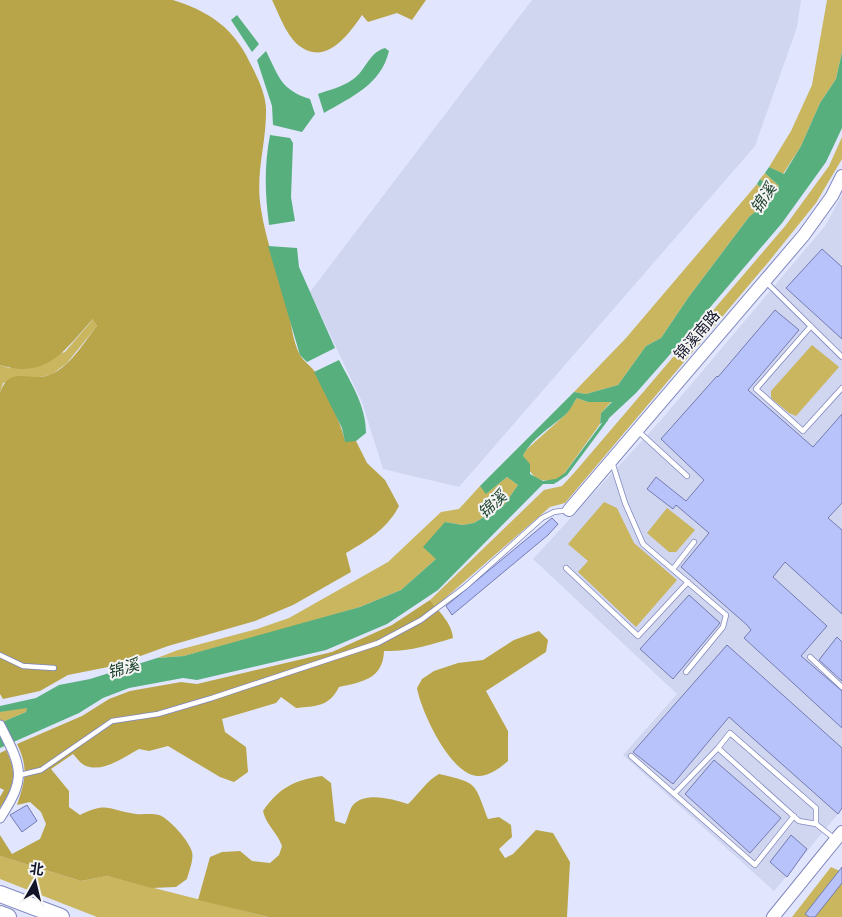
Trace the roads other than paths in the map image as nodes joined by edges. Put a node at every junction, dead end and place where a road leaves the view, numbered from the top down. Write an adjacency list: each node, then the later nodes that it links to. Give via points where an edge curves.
1 (842, 176): 2 (street, 锦溪南路, via 804,235)
2 (765, 281): 3 (lane); 6 (street, 锦溪南路)
3 (811, 326): 4 (lane); 5 (lane, via 756,389 803,430)
4 (842, 357)
5 (842, 388)
6 (637, 430): 7 (street, 锦溪南路); 8 (lane)
7 (611, 460): 9 (street, 锦溪南路); 12 (lane, via 643,544)
8 (687, 476)
9 (569, 510): 22 (lane, via 542,518 465,587 421,620 378,643 158,714 112,721 40,770)
10 (694, 542): 12 (lane)
11 (566, 568): 13 (lane, via 638,636)
12 (673, 569): 13 (lane)
13 (688, 582): 17 (lane, via 726,614 723,628)
14 (0, 655): 16 (lane, via 22,666)
15 (810, 657): 18 (lane)
16 (54, 668)
17 (686, 672)
18 (842, 687)
19 (0, 725): 22 (street)
20 (718, 748): 23 (lane); 24 (lane); 26 (lane, via 730,733 816,808)
21 (631, 756): 23 (lane)
22 (20, 775): 25 (street, via 16,794)
23 (675, 793): 24 (lane, via 755,865)
24 (794, 816): 26 (lane, via 799,821)
25 (0, 818)
26 (816, 824): 27 (lane)
27 (839, 836): 32 (street)
28 (0, 894): 31 (highway)
29 (0, 914): 30 (highway)
30 (8, 917)
31 (61, 917)
32 (773, 917)

